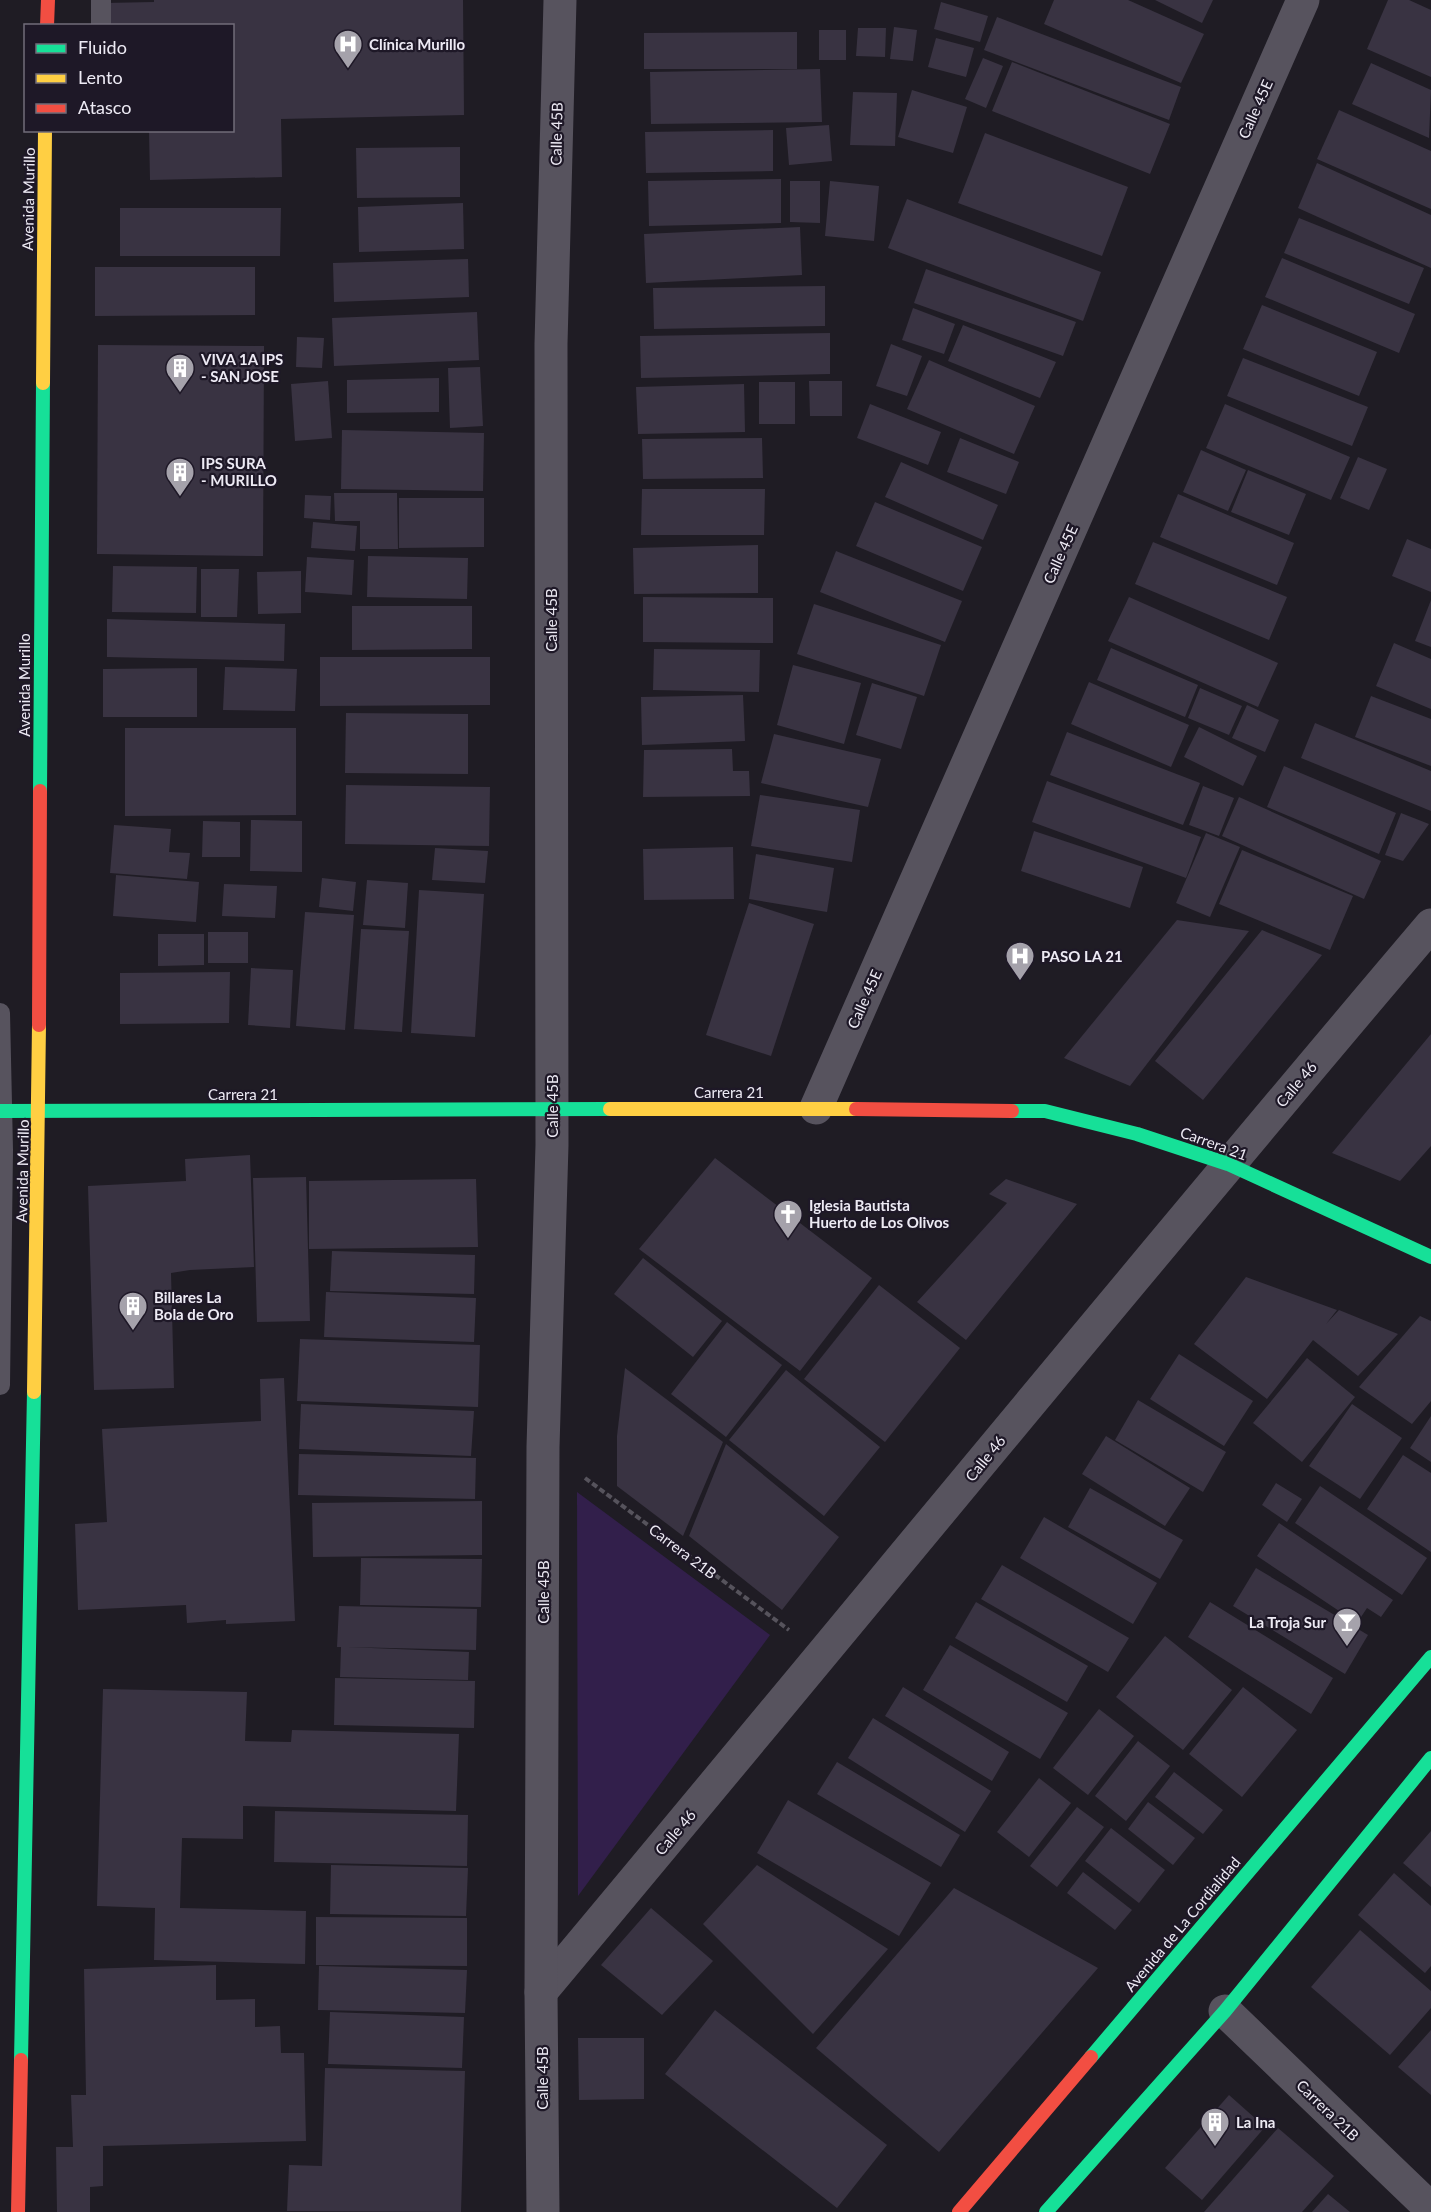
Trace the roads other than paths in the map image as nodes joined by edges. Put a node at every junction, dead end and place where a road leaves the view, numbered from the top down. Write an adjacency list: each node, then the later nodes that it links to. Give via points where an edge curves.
1 (48, 0): 5 (main road)
2 (101, 0): 6 (lane)
3 (560, 0): 11 (street, Calle 45B, via 551,344)
4 (1303, 0): 10 (street, Calle 45E)
5 (47, 24)
6 (101, 24)
7 (45, 132): 12 (main road, Avenida Murillo)
8 (1431, 925): 14 (street, Calle 46)
9 (0, 1013): 13 (lane)
10 (816, 1108): 11 (main road, Carrera 21); 14 (main road, Carrera 21, via 1045,1111 1137,1134)
11 (551, 1109): 12 (main road, Carrera 21); 19 (street, Calle 45B, via 543,1447)
12 (39, 1110): 13 (main road, Carrera 21); 22 (main road, Avenida Murillo)
13 (1, 1111): 16 (lane)
14 (1228, 1164): 15 (main road, Carrera 21); 19 (street, Calle 46)
15 (1431, 1257)
16 (0, 1385)
17 (1431, 1657): 24 (main road, Avenida de La Cordialidad)
18 (1431, 1758): 20 (main road)
19 (541, 1992): 23 (street, Calle 45B)
20 (1225, 2011): 21 (street, Carrera 21B); 25 (main road)
21 (1431, 2210)
22 (18, 2212)
23 (543, 2212)
24 (959, 2212)
25 (1046, 2212)

